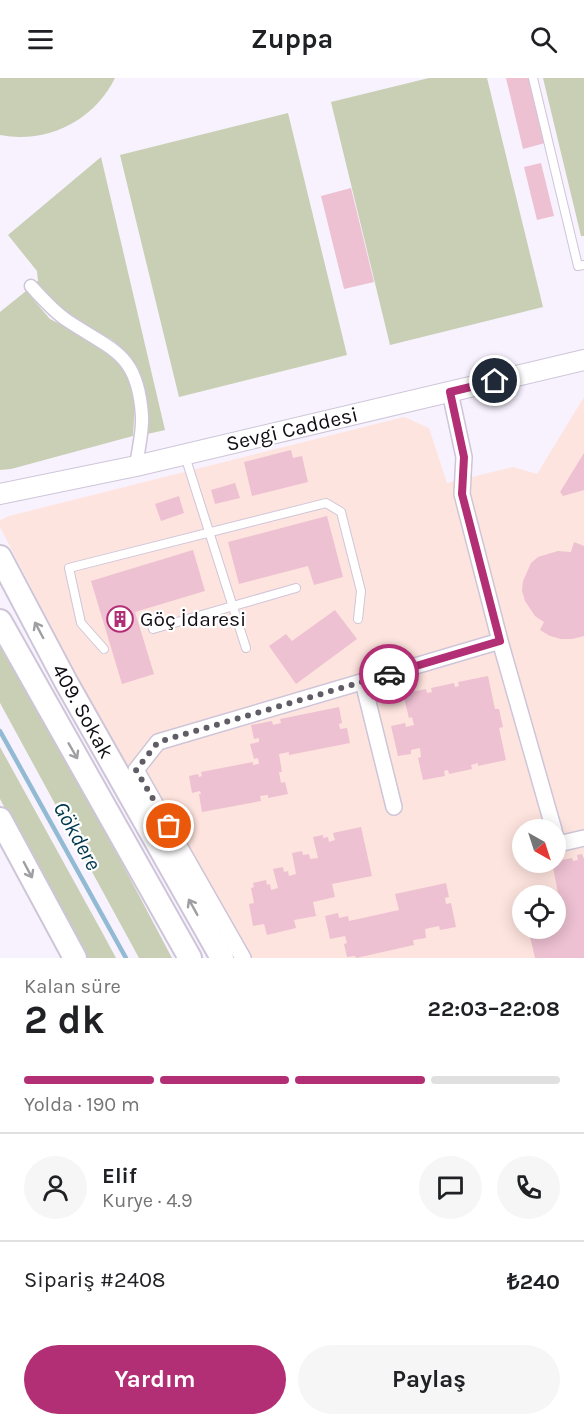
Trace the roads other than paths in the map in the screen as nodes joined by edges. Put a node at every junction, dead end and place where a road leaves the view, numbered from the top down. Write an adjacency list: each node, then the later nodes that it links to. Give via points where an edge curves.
1 (533, 78): 2 (lane, via 578,266)
2 (584, 265)
3 (31, 286): 7 (street, via 66,320 124,358 137,384 142,418)
4 (584, 360): 5 (street, Sevgi Caddesi)
5 (450, 392): 6 (street, Sevgi Caddesi); 16 (street, via 464,457 462,494)
6 (184, 454): 7 (street, Sevgi Caddesi); 9 (lane)
7 (136, 466): 8 (street, Sevgi Caddesi)
8 (0, 494)
9 (209, 532): 12 (lane); 13 (lane, via 326,503 341,512 361,591); 17 (lane, via 69,568 81,623)
10 (0, 557): 27 (main road, 409. Sokak, one-way to 10)
11 (296, 588): 12 (lane)
12 (232, 606): 15 (lane); 18 (lane)
13 (358, 619)
14 (0, 621): 26 (main road, 409. Sokak, one-way to 26)
15 (153, 629)
16 (500, 641): 19 (street); 22 (street)
17 (104, 648)
18 (246, 648)
19 (363, 682): 20 (street); 28 (street, via 158,742 136,770)
20 (394, 807)
21 (0, 819): 25 (main road, one-way to 25)
22 (551, 819)
23 (584, 838): 24 (street)
24 (566, 842)
25 (75, 958)
26 (190, 958)
27 (222, 958)
28 (243, 958)

